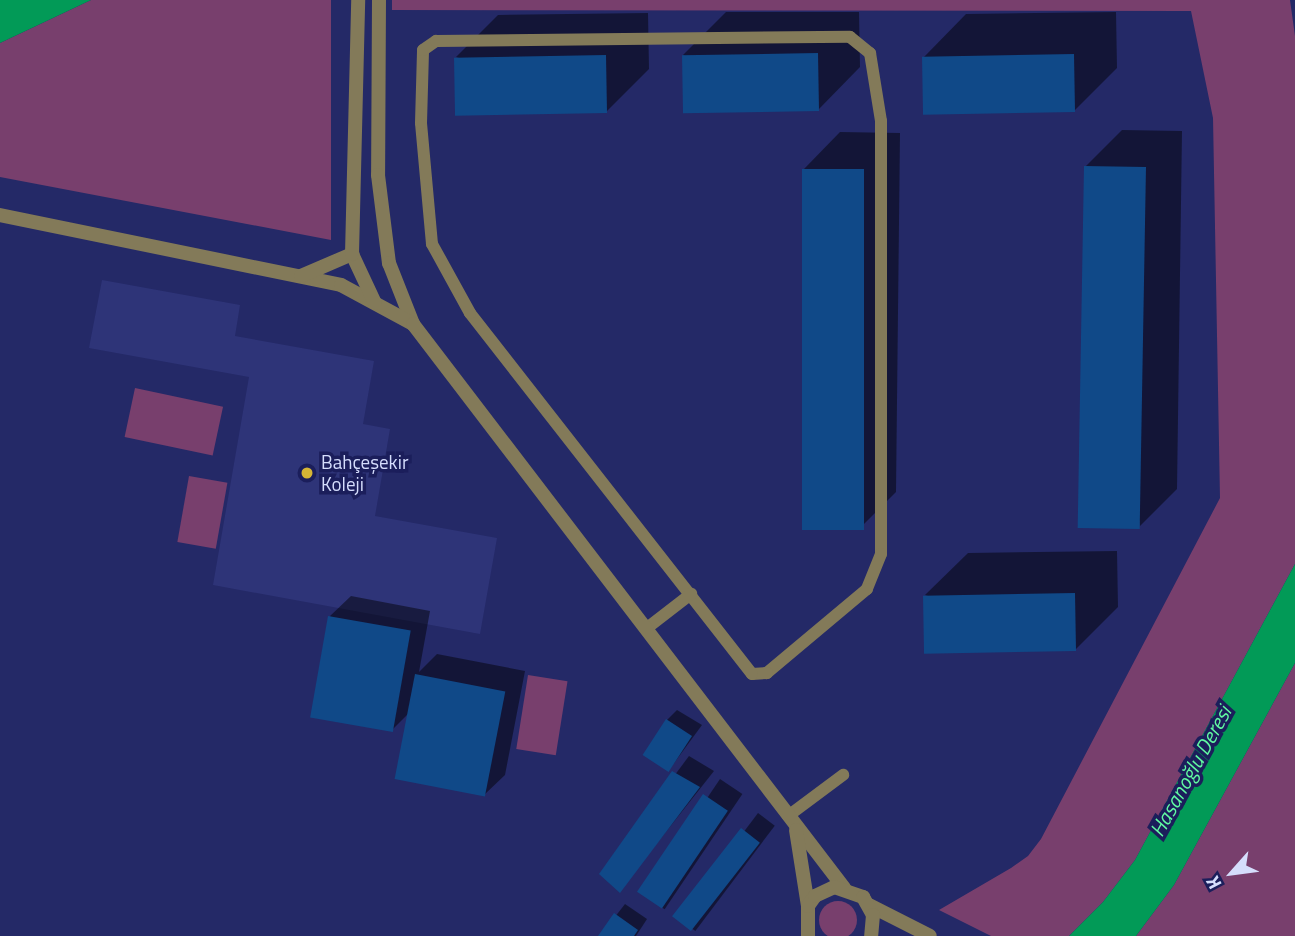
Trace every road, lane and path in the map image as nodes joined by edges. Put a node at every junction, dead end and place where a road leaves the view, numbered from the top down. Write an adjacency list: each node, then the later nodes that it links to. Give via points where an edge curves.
1 (358, 0): 4 (street)
2 (379, 0): 7 (street, via 378,175 389,263)
3 (0, 215): 5 (street)
4 (352, 254): 5 (street); 6 (street)
5 (301, 276): 6 (street, via 341,285)
6 (374, 303): 7 (street)
7 (413, 324): 9 (street)
8 (691, 594): 8 (lane, via 470,313 432,244 421,123 424,50 436,41 850,37 870,53 881,121 881,554 867,589 767,673 752,674); 9 (lane)
9 (647, 628): 11 (street)
10 (843, 775): 11 (lane)
11 (788, 816): 12 (street)
12 (796, 829): 13 (street); 15 (street)
13 (845, 888): 14 (street); 15 (street, via 824,891)
14 (869, 905): 17 (street, via 874,925); 18 (street)
15 (808, 906): 16 (street)
16 (805, 934)
17 (871, 936)
18 (930, 936)

